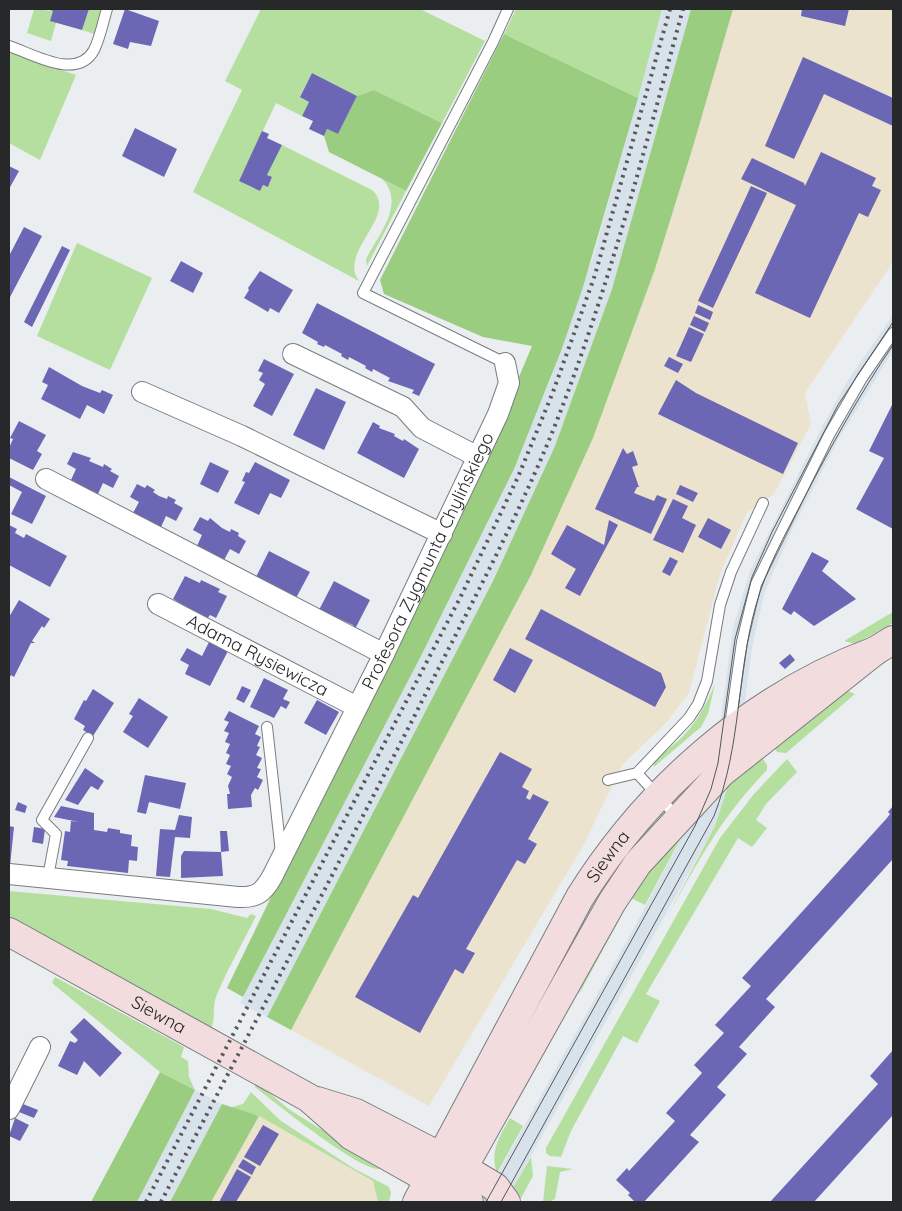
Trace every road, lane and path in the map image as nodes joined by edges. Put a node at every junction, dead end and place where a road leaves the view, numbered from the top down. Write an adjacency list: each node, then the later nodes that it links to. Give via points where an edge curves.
1 (107, 9): 3 (lane, via 94,50 79,64 61,64)
2 (508, 9): 6 (lane, Profesora Zygmunta Chylińskiego, via 364,293)
3 (9, 46)
4 (893, 333): 18 (lane, via 833,428 760,577 744,632)
5 (293, 354): 8 (street, via 404,407 422,428)
6 (505, 363): 8 (street, Profesora Zygmunta Chylińskiego, via 509,383)
7 (142, 392): 11 (street, via 242,436)
8 (478, 457): 11 (street, Profesora Zygmunta Chylińskiego)
9 (46, 479): 14 (street)
10 (763, 503): 19 (lane, via 731,572 720,606 707,681 698,704 689,718)
11 (442, 534): 14 (street, Profesora Zygmunta Chylińskiego)
12 (158, 604): 15 (street, Adama Rysiewicza)
13 (884, 646): 18 (street, Siewna); 18 (street, Siewna, via 786,692)
14 (384, 654): 15 (street, Profesora Zygmunta Chylińskiego)
15 (357, 707): 23 (street, Profesora Zygmunta Chylińskiego)
16 (267, 727): 23 (lane)
17 (88, 738): 25 (lane, via 42,820 56,834)
18 (725, 752): 21 (street, Siewna); 22 (street, Siewna)
19 (637, 773): 20 (lane); 21 (lane)
20 (608, 780)
21 (659, 797): 22 (lane); 29 (street, Siewna, via 610,852 580,897)
22 (678, 818): 29 (street, Siewna, via 638,863 616,895)
23 (281, 857): 25 (street, Profesora Zygmunta Chylińskiego, via 260,894 250,897)
24 (9, 874): 25 (street)
25 (48, 878)
26 (9, 932): 29 (street, Siewna, via 308,1098 356,1113)
27 (40, 1047): 28 (street)
28 (9, 1109)
29 (449, 1183): 30 (street); 31 (street, via 495,1187)
30 (416, 1202)
31 (506, 1202)

